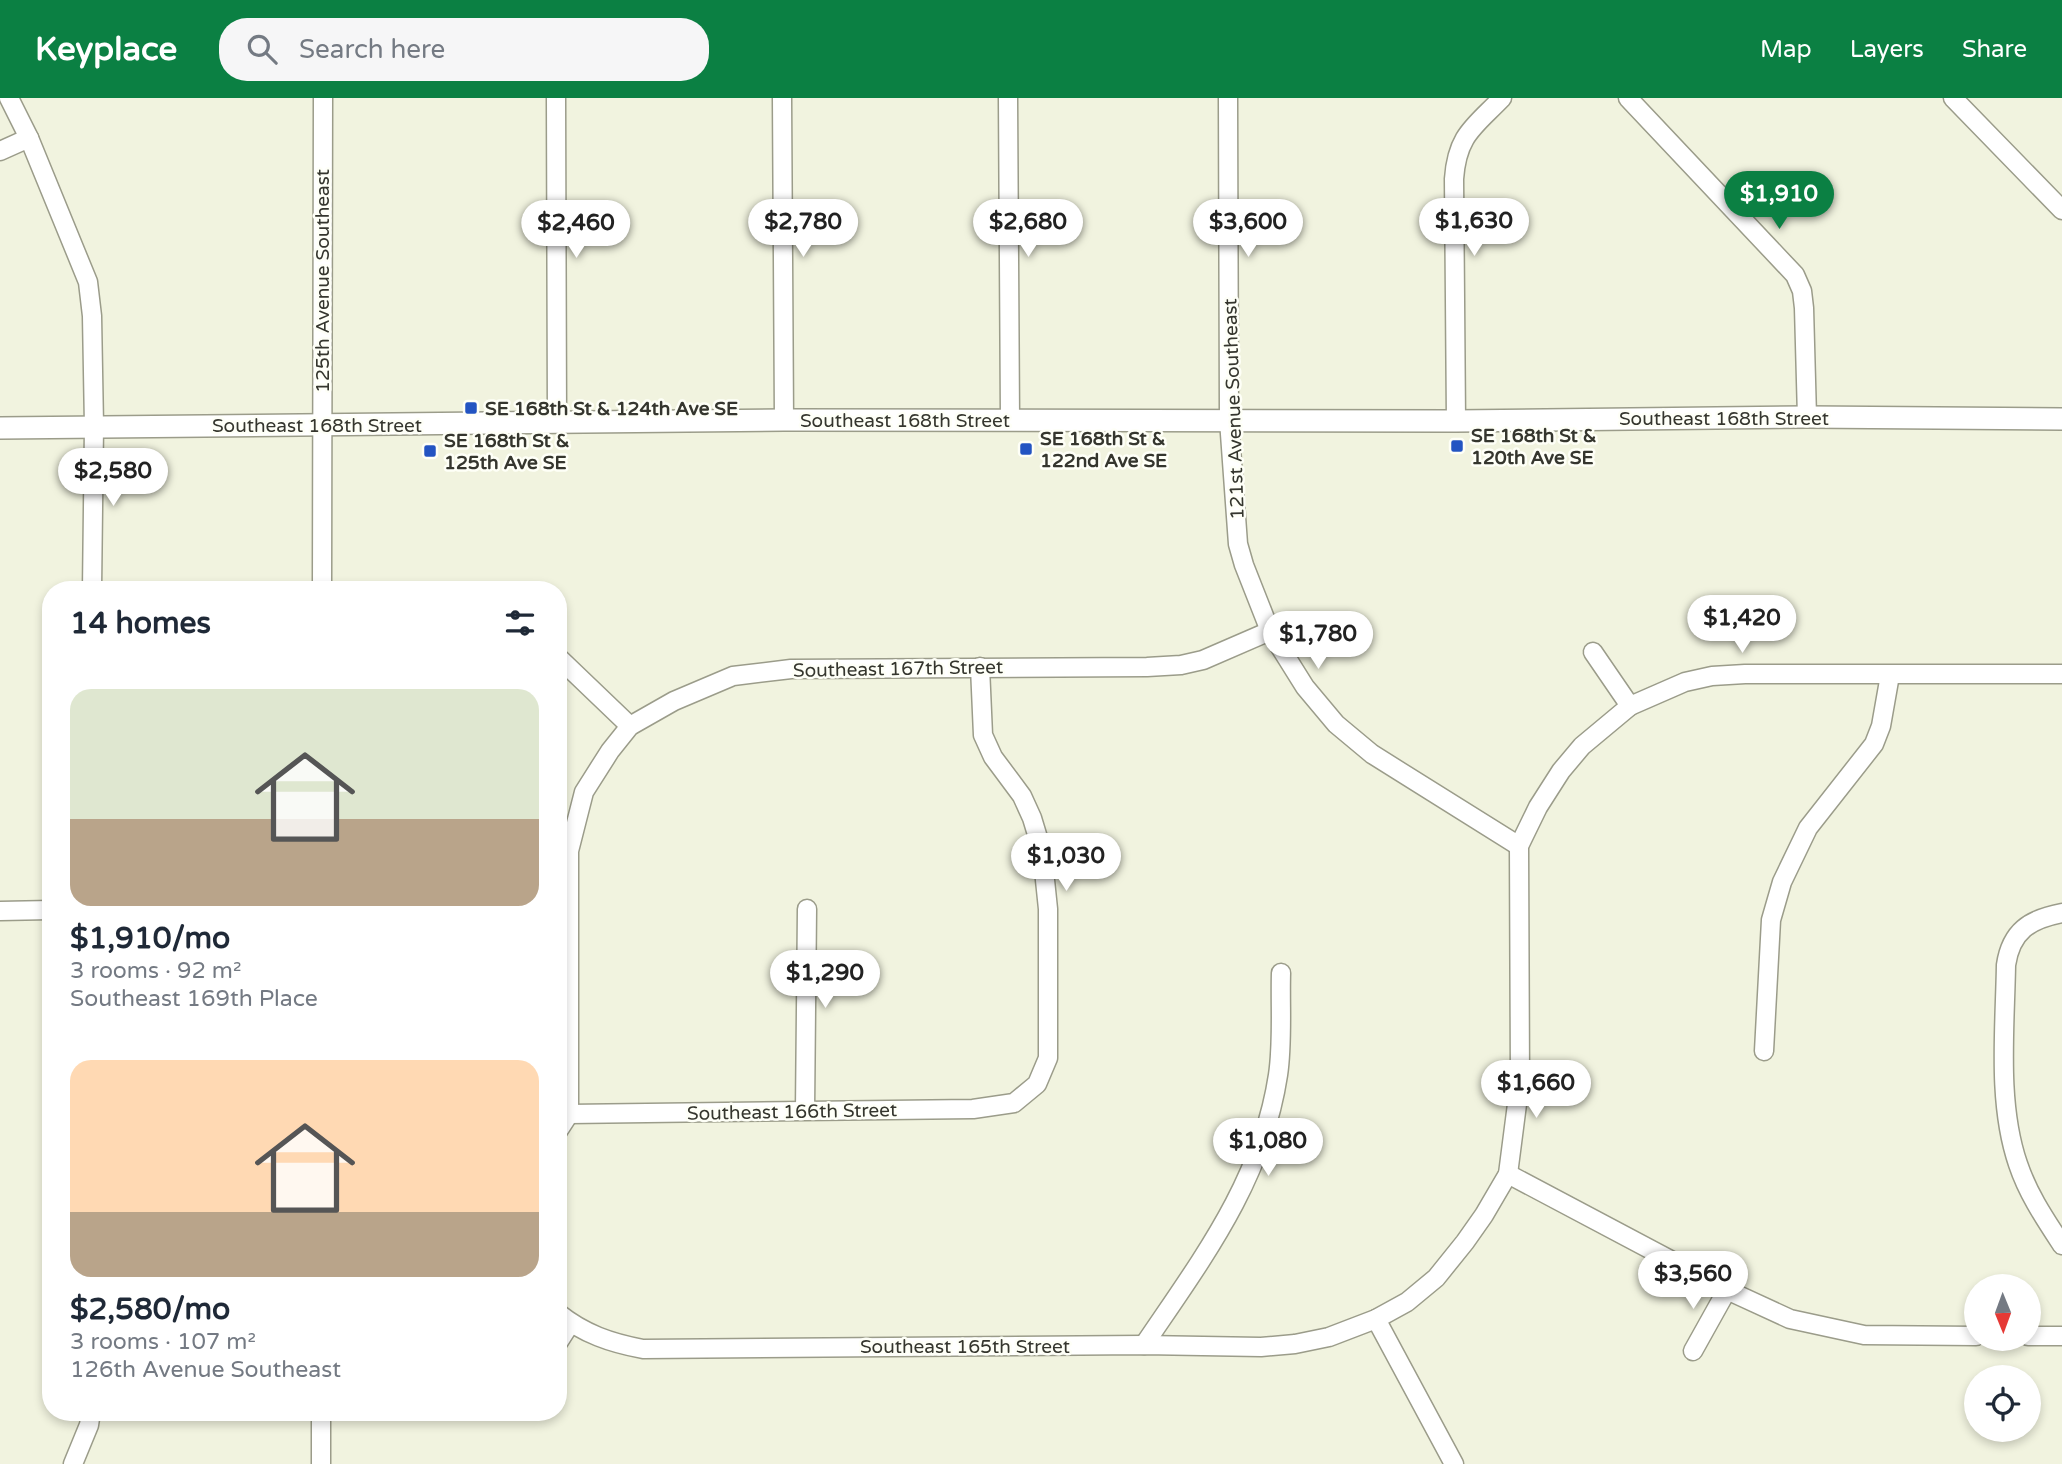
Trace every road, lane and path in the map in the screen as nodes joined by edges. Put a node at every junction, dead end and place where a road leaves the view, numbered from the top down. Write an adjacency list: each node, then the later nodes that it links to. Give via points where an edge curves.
1 (9, 98): 10 (street)
2 (323, 98): 21 (street, 125th Avenue Southeast)
3 (556, 98): 19 (street)
4 (782, 98): 16 (street)
5 (1008, 98): 14 (street)
6 (1228, 98): 17 (street, 121st Avenue Southeast)
7 (1503, 98): 18 (street, via 1464,137 1456,156)
8 (1628, 98): 13 (street, via 1795,275 1804,308)
9 (1953, 98): 12 (street)
10 (29, 138): 11 (street); 20 (street, via 88,282)
11 (0, 152)
12 (2062, 210)
13 (1807, 417): 15 (street, Southeast 168th Street); 18 (street, Southeast 168th Street)
14 (1010, 419): 16 (street, Southeast 168th Street); 17 (street, Southeast 168th Street)
15 (2062, 419)
16 (784, 420): 19 (street, Southeast 168th Street)
17 (1229, 420): 18 (street, Southeast 168th Street); 25 (street, 121st Avenue Southeast, via 1238,544)
18 (1456, 421)
19 (557, 422): 21 (street, Southeast 168th Street)
20 (94, 426): 21 (street, Southeast 168th Street); 22 (street, Southeast 168th Street); 23 (street)
21 (322, 426): 24 (street, 125th Avenue Southeast)
22 (0, 428)
23 (92, 581)
24 (322, 581)
25 (1270, 631): 28 (street, Southeast 167th Street, via 1181,665); 33 (street, 121st Avenue Southeast, via 1305,687 1336,724 1372,754)
26 (1594, 652): 31 (street)
27 (567, 666): 32 (street)
28 (980, 667): 32 (street, Southeast 167th Street, via 791,668 733,676); 40 (street, Southeast 166th Street, via 983,735 1022,796 1042,851 1048,909 1048,1058 1037,1084 1014,1103 972,1109)
29 (2062, 674): 30 (street)
30 (1890, 675): 31 (street, via 1712,676 1685,682); 39 (street, via 1874,744 1808,828 1782,882 1771,920)
31 (1630, 706): 33 (street, via 1582,746 1561,771)
32 (630, 726): 41 (street, via 584,792 569,851)
33 (1519, 846): 43 (street, via 1520,1081)
34 (807, 909): 40 (street)
35 (0, 911): 36 (street)
36 (42, 911)
37 (2062, 913): 44 (street, via 2032,922 2021,931 2010,947 2006,965 2006,1092 2012,1146 2037,1209)
38 (1281, 973): 53 (street, via 1279,1074 1260,1151 1226,1223)
39 (1764, 1051)
40 (805, 1110): 41 (street, Southeast 166th Street)
41 (569, 1114): 42 (street)
42 (567, 1117)
43 (1508, 1174): 45 (street); 46 (street, Southeast 165th Street, via 1484,1215 1436,1278)
44 (2062, 1245)
45 (1727, 1290): 49 (street, via 1790,1319 1832,1329 1894,1337); 54 (street)
46 (1376, 1319): 53 (street, Southeast 165th Street, via 1329,1337 1294,1344); 59 (street)
47 (567, 1320): 48 (street, Southeast 165th Street)
48 (574, 1326): 52 (lane); 53 (street, Southeast 165th Street, via 610,1342 643,1349)
49 (1964, 1336)
50 (2041, 1336): 51 (street)
51 (2062, 1336)
52 (567, 1337)
53 (1144, 1345)
54 (1693, 1351)
55 (90, 1421): 57 (street)
56 (321, 1421): 58 (street)
57 (73, 1464)
58 (321, 1464)
59 (1454, 1464)

